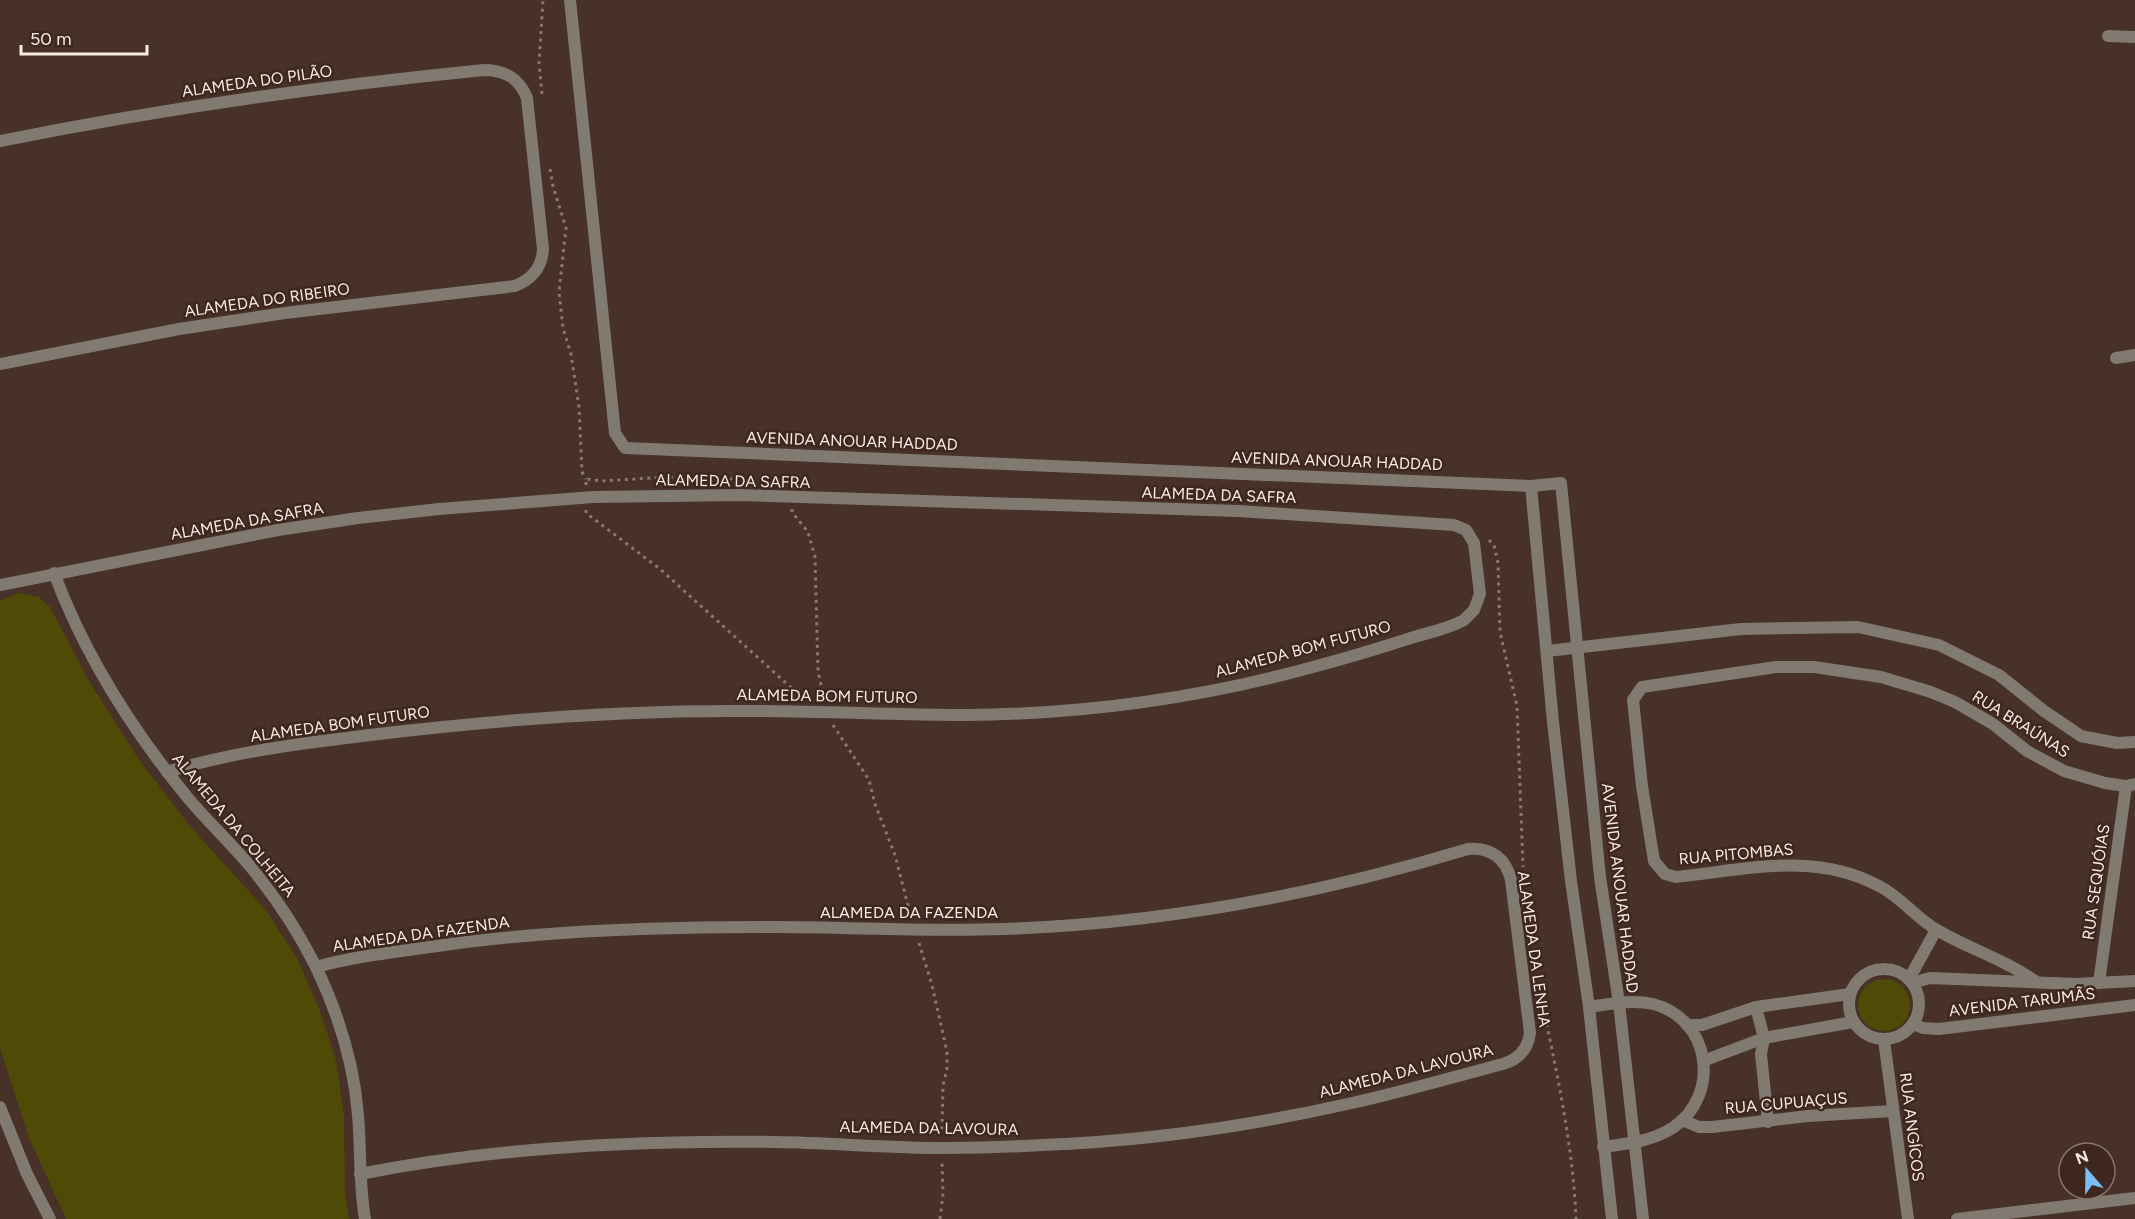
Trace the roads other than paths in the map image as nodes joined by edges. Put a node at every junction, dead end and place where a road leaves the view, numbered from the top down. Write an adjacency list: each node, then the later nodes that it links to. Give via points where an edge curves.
1 (570, 0): 9 (street, AVENIDA ANOUAR HADDAD, via 615,433 625,448)
2 (2108, 36): 3 (street)
3 (2135, 37)
4 (0, 141): 5 (street, ALAMEDA DO PILÃO, via 227,101 493,70 510,75 527,98 543,249)
5 (536, 272): 8 (street, ALAMEDA DO RIBEIRO, via 515,286 179,329)
6 (2135, 355): 7 (street)
7 (2116, 358)
8 (0, 364)
9 (1531, 486): 13 (street, AVENIDA ANOUAR HADDAD, via 1561,483); 14 (street)
10 (54, 573): 11 (street, ALAMEDA DA SAFRA); 12 (street, ALAMEDA DA SAFRA, via 358,518 586,498 741,495 1238,511 1454,525 1470,534 1474,543 1480,594); 16 (street, ALAMEDA DA COLHEITA, via 68,612 105,681)
11 (0, 585)
12 (1474, 610): 16 (street, ALAMEDA BOM FUTURO, via 1457,624 1341,660 1245,684 1158,699 1029,713 642,713 508,721 346,738 216,758)
13 (1577, 648): 14 (street); 15 (street, via 1741,629 1858,627 1939,645 1999,675 2082,736 2116,743); 27 (street, AVENIDA ANOUAR HADDAD, via 1600,877)
14 (1547, 651): 29 (street, via 1570,881)
15 (2135, 742)
16 (167, 772): 21 (street, ALAMEDA DA COLHEITA, via 265,885)
17 (2131, 785): 19 (street, RUA BRAÚNAS, via 2105,783 2064,771 1955,702 1881,677 1814,667 1776,667 1642,687 1634,700 1642,786 1654,861); 25 (street, RUA SEQUÓIAS)
18 (1495, 854): 21 (street, ALAMEDA DA FAZENDA, via 1468,849 1396,870 1250,903 1067,926 582,932 488,939); 36 (street, ALAMEDA DA LENHA, via 1506,865 1511,880 1530,1033)
19 (1665, 874): 20 (street, RUA PITOMBAS, via 1676,877 1787,864 1825,866 1881,887)
20 (1936, 930): 22 (street); 23 (street, RUA PITOMBAS)
21 (316, 967): 44 (street, ALAMEDA DA COLHEITA, via 338,1021 353,1080)
22 (1911, 981): 23 (street, AVENIDA TARUMÃS); 26 (street, via 1893,970 1875,970 1859,979); 32 (street, via 1919,999)
23 (2035, 981): 25 (street, AVENIDA TARUMÃS)
24 (2135, 981): 25 (street, AVENIDA TARUMÃS)
25 (2099, 983)
26 (1850, 994): 30 (street); 31 (street, via 1849,1013)
27 (1619, 1003): 29 (street); 33 (street, via 1654,1004); 42 (street, AVENIDA ANOUAR HADDAD)
28 (2135, 1005): 32 (street, AVENIDA TARUMÃS, via 1939,1029)
29 (1589, 1007): 43 (street)
30 (1756, 1007): 33 (street, via 1702,1025); 34 (street)
31 (1853, 1022): 34 (street); 35 (street, via 1866,1035)
32 (1913, 1024): 35 (street, via 1900,1035)
33 (1687, 1025): 37 (street, via 1698,1042)
34 (1764, 1038): 37 (street); 41 (street, via 1761,1054)
35 (1884, 1040): 39 (street, RUA ANGÍCOS)
36 (1523, 1051): 44 (street, ALAMEDA DA LAVOURA, via 1511,1062 1353,1103 1235,1125 1116,1140 942,1148 776,1142 649,1144 467,1158)
37 (1703, 1061): 40 (street, via 1698,1099)
38 (0, 1107): 46 (street)
39 (1893, 1111): 41 (street, RUA CUPUAÇUS); 50 (street, RUA ANGÍCOS)
40 (1682, 1120): 41 (street, RUA CUPUAÇUS, via 1699,1127); 42 (street, via 1660,1134)
41 (1768, 1122)
42 (1633, 1143): 43 (street); 49 (street, AVENIDA ANOUAR HADDAD)
43 (1603, 1147): 48 (street)
44 (360, 1174): 47 (street, ALAMEDA DA COLHEITA)
45 (2135, 1198): 51 (street)
46 (50, 1219)
47 (365, 1219)
48 (1612, 1219)
49 (1643, 1219)
50 (1908, 1219)
51 (1957, 1219)

